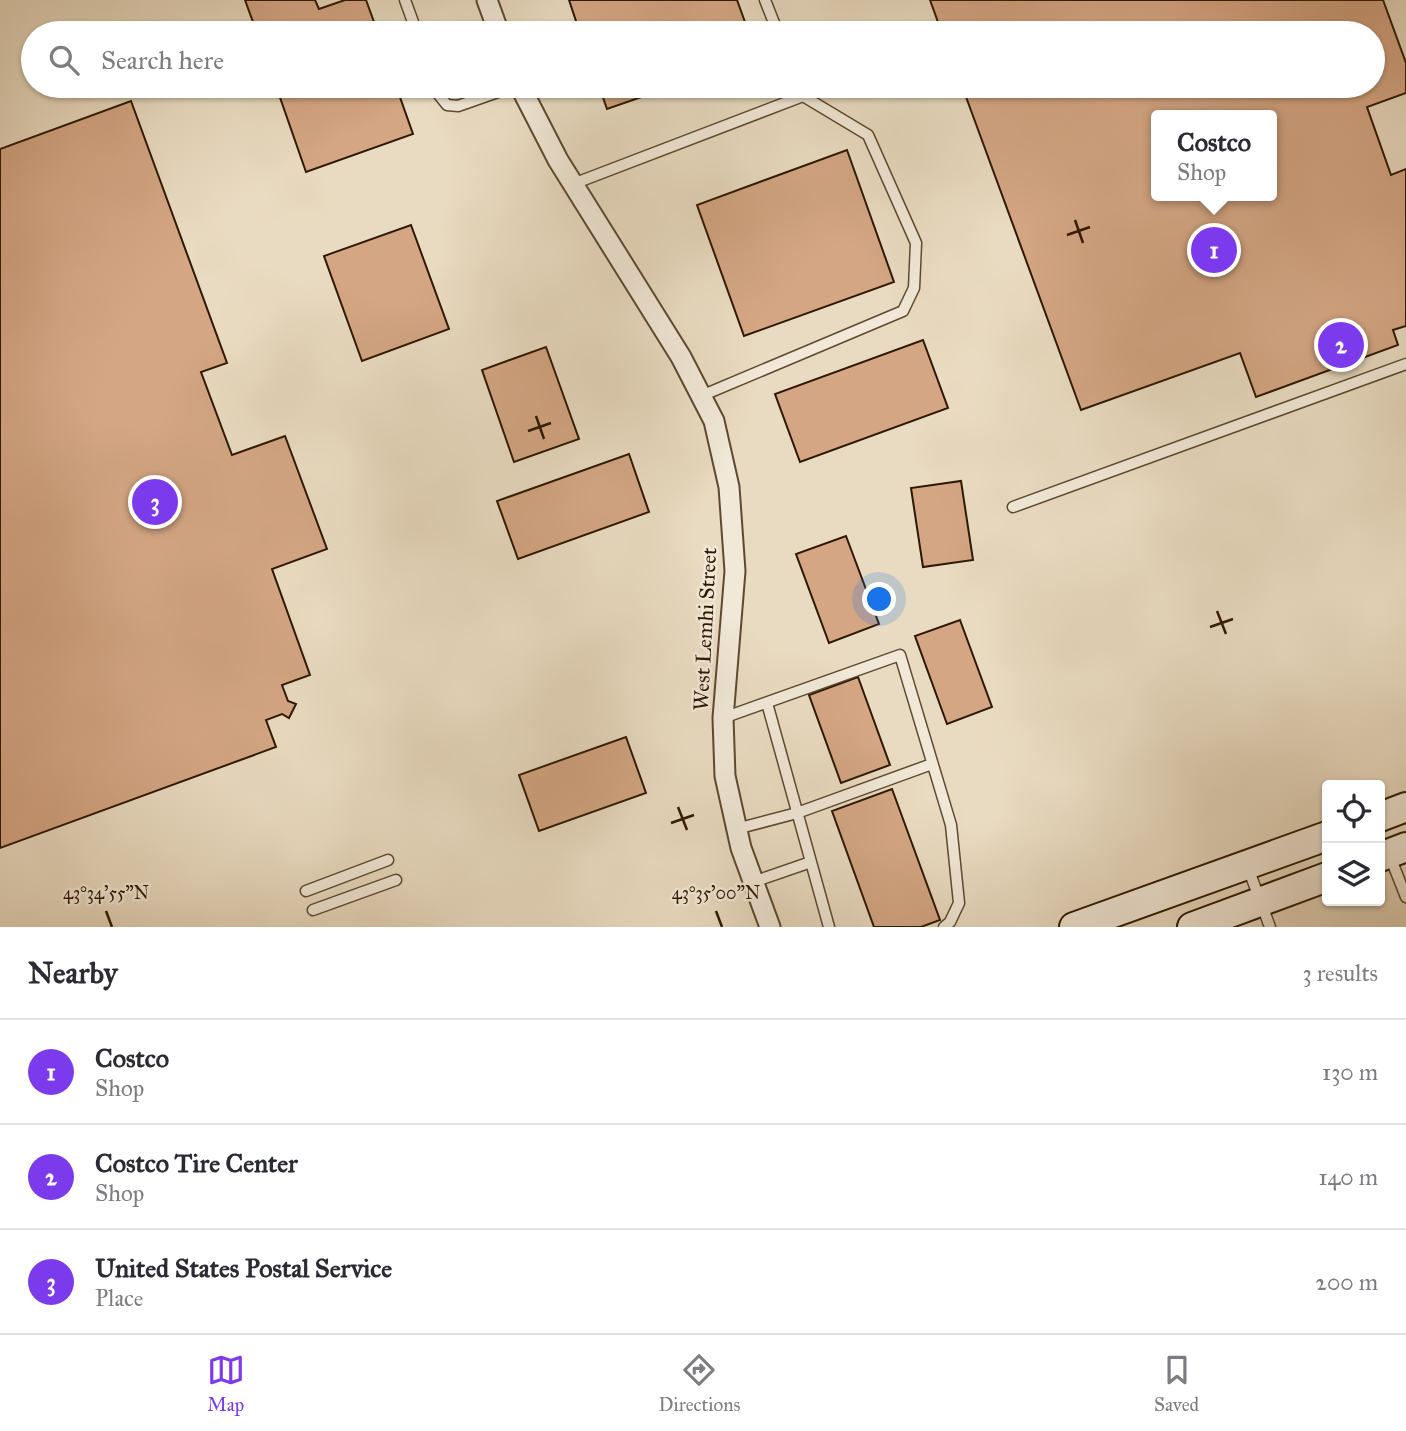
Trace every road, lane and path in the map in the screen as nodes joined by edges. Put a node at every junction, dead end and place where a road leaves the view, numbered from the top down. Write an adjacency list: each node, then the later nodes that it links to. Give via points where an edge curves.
1 (405, 0): 4 (lane)
2 (487, 0): 5 (street)
3 (765, 0): 6 (lane)
4 (413, 21)
5 (495, 21)
6 (773, 21)
7 (441, 98): 8 (lane, via 447,105 458,106)
8 (482, 98)
9 (524, 98): 12 (street, West Lemhi Street)
10 (798, 98): 12 (lane)
11 (806, 98): 14 (lane, via 868,135 916,243 914,288 903,311)
12 (573, 184): 14 (street, West Lemhi Street)
13 (1406, 364): 15 (lane)
14 (701, 396): 17 (street, West Lemhi Street, via 714,421 729,487 735,571)
15 (1013, 507)
16 (767, 703): 17 (lane); 18 (lane, via 900,655); 20 (lane)
17 (723, 718): 22 (street, West Lemhi Street, via 725,776)
18 (932, 764): 20 (lane); 37 (lane, via 951,825 959,903)
19 (1406, 807): 21 (main road)
20 (797, 813): 22 (lane); 26 (lane)
21 (1385, 815)
22 (736, 830): 30 (street, West Lemhi Street)
23 (1322, 837): 27 (main road)
24 (1392, 853): 32 (lane)
25 (388, 860): 31 (lane)
26 (811, 862): 30 (lane); 36 (lane)
27 (1247, 865): 34 (lane); 38 (main road)
28 (396, 880): 33 (lane)
29 (1322, 880): 34 (main road)
30 (753, 882): 35 (street, West Lemhi Street)
31 (306, 891)
32 (1406, 897)
33 (313, 910)
34 (1266, 914): 39 (main road)
35 (770, 927)
36 (829, 927)
37 (944, 927)
38 (1074, 927)
39 (1192, 927)

